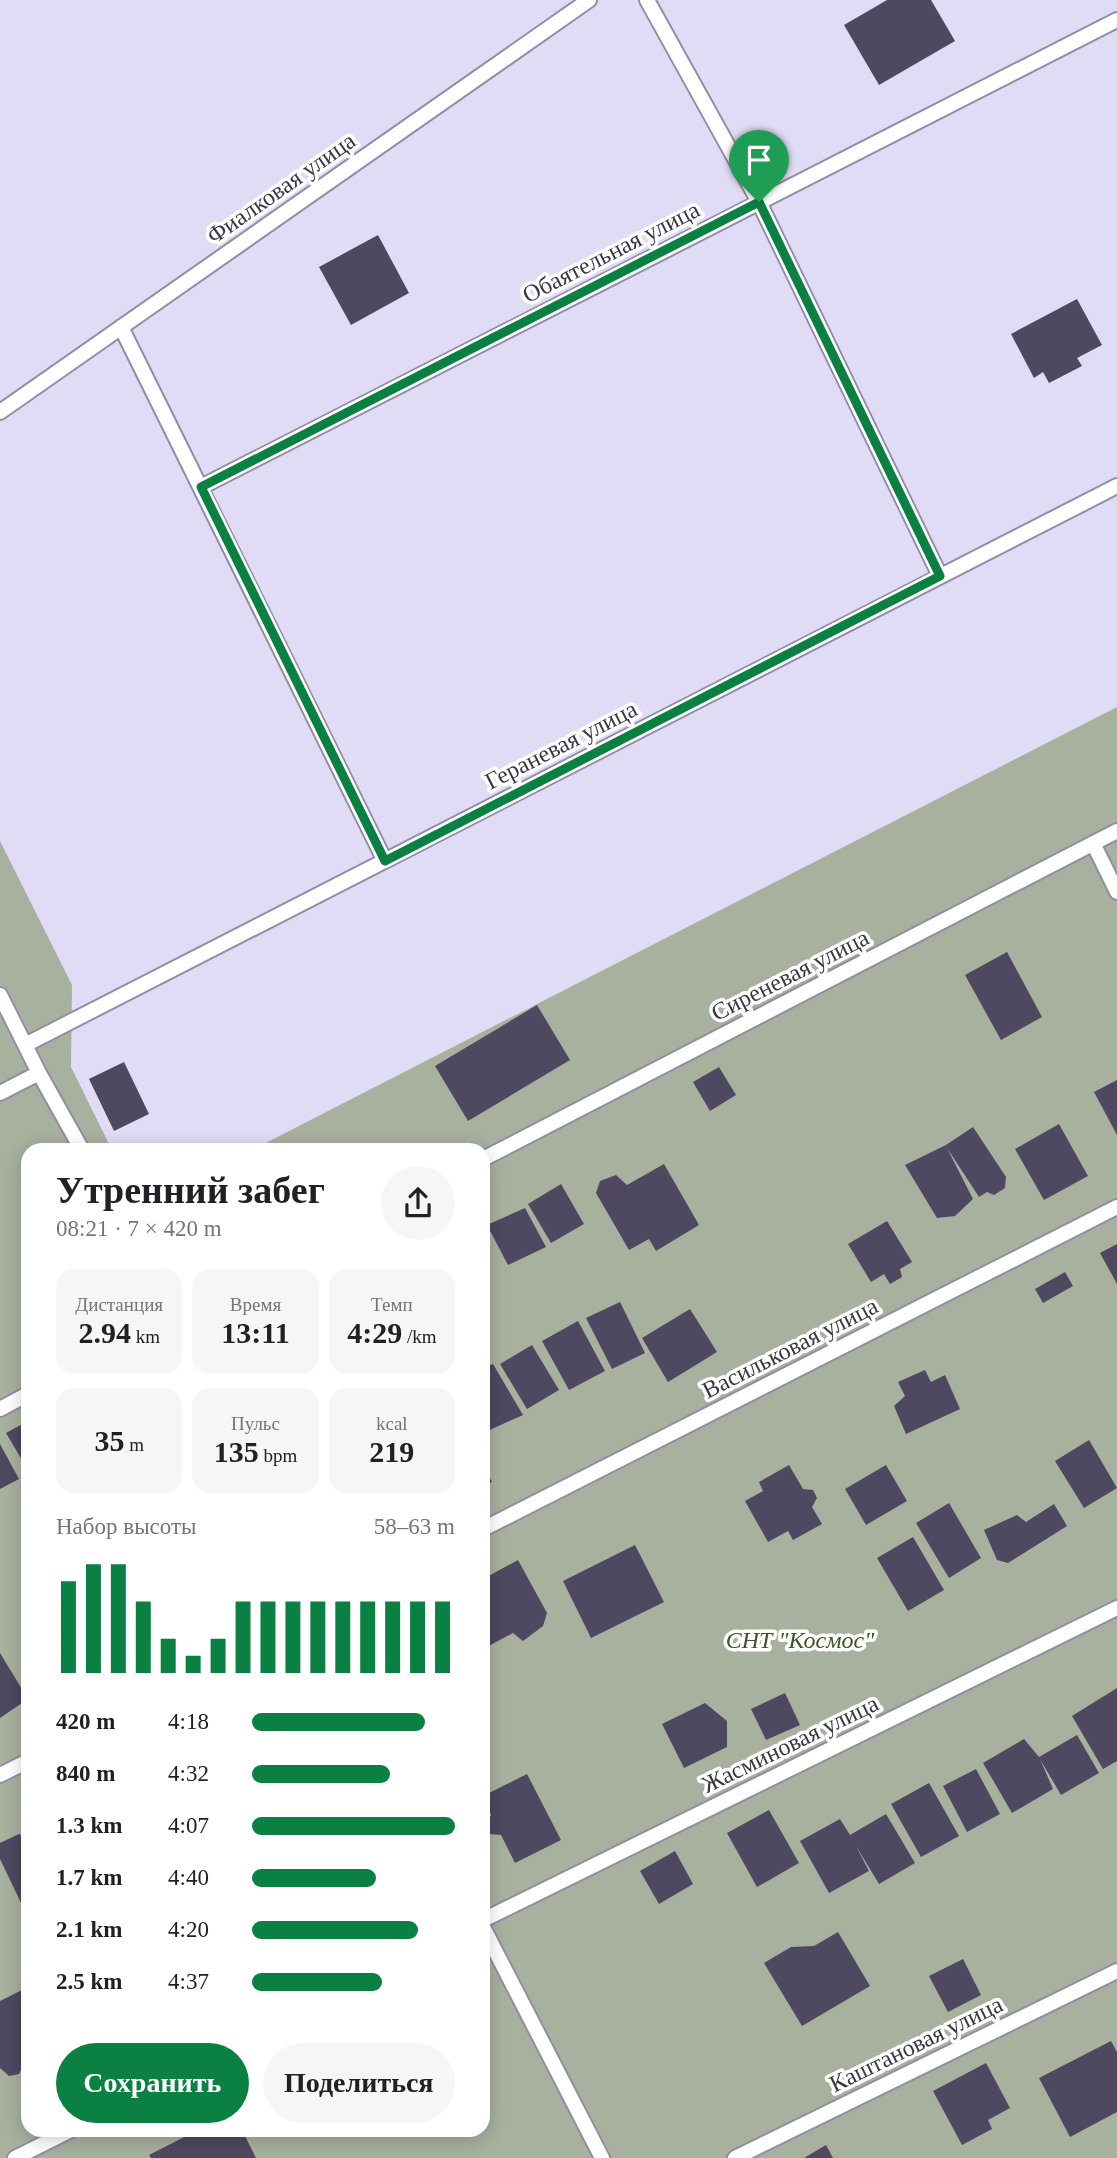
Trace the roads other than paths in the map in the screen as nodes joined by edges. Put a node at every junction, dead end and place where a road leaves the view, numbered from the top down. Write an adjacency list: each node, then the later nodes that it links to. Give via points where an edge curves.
1 (589, 0): 5 (lane, Фиалковая улица)
2 (647, 0): 4 (lane)
3 (1117, 20): 4 (lane, Обаятельная улица)
4 (759, 202): 8 (lane, Обаятельная улица); 9 (lane)
5 (121, 327): 6 (lane, Фиалковая улица); 8 (lane)
6 (0, 412)
7 (1117, 486): 9 (lane, Гераневая улица)
8 (201, 487): 12 (lane)
9 (940, 576): 12 (lane, Гераневая улица)
10 (1117, 831): 11 (lane, Сиреневая улица)
11 (1093, 843): 13 (lane); 19 (lane, Сиреневая улица)
12 (385, 861): 15 (lane, Гераневая улица)
13 (1117, 892)
14 (0, 995): 15 (lane)
15 (25, 1045): 16 (lane)
16 (39, 1073): 17 (lane); 18 (lane)
17 (0, 1093)
18 (78, 1143)
19 (490, 1155)
20 (1117, 1207): 23 (lane, Васильковая улица)
21 (21, 1398): 22 (lane)
22 (0, 1409)
23 (490, 1525)
24 (1117, 1608): 27 (lane, Жасминовая улица)
25 (21, 1764): 26 (lane)
26 (0, 1775)
27 (490, 1917)
28 (490, 1941): 32 (lane)
29 (1117, 1971): 33 (lane, Каштановая улица)
30 (57, 2137): 31 (lane)
31 (15, 2158)
32 (602, 2158)
33 (734, 2158)

